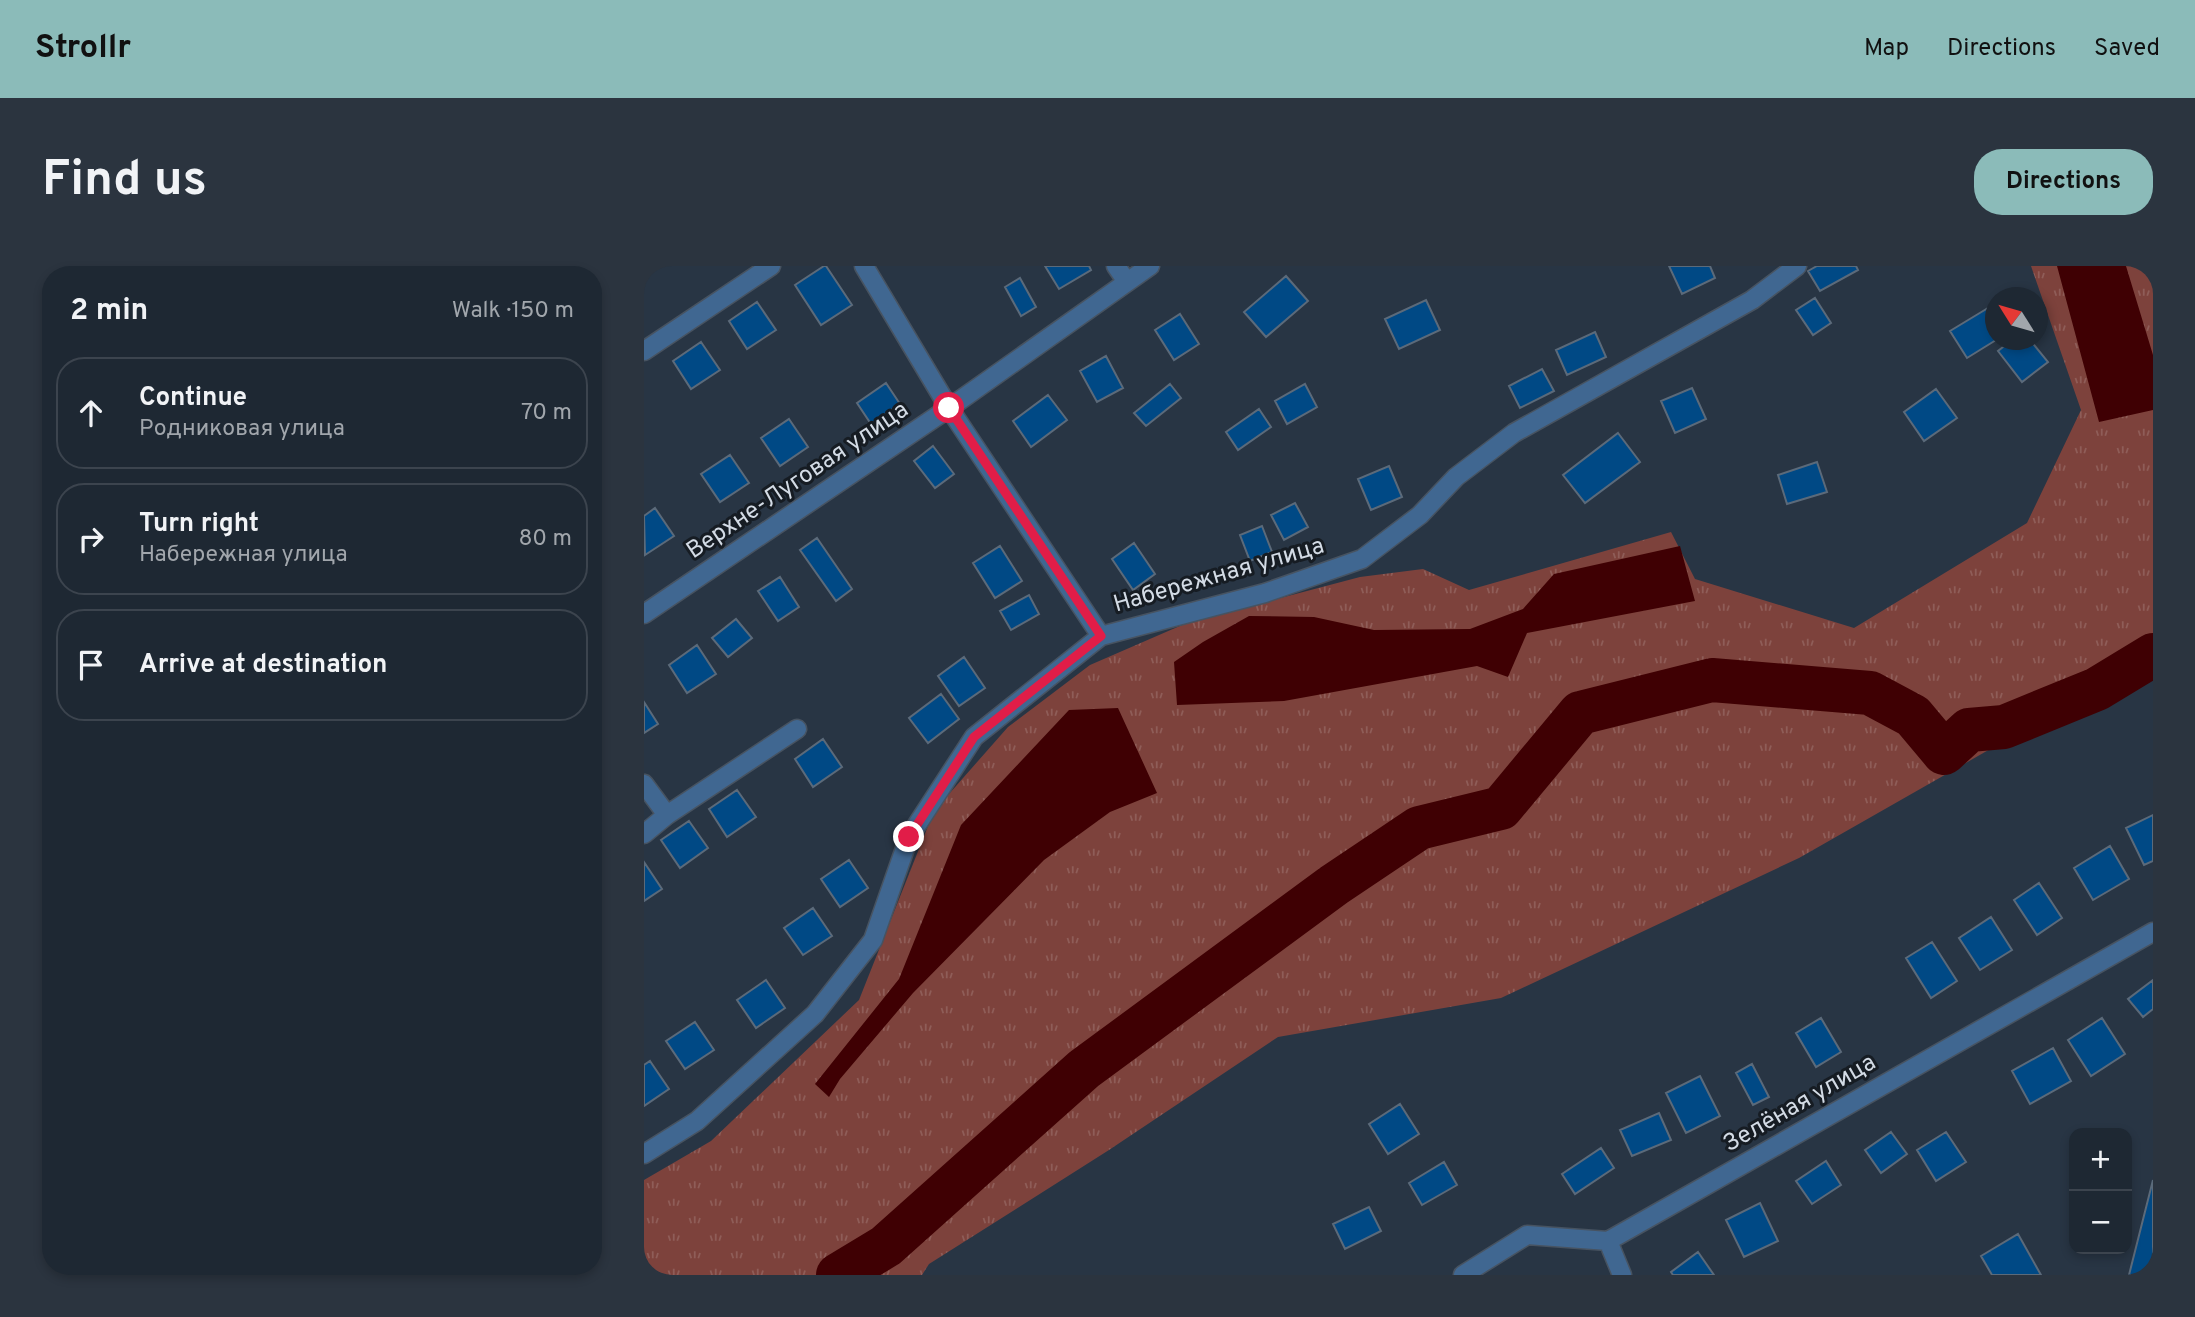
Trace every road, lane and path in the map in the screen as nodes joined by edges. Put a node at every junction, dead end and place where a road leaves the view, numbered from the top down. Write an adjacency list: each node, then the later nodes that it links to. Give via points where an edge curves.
1 (771, 266): 7 (street)
2 (864, 266): 8 (street)
3 (1116, 266): 6 (street)
4 (1150, 266): 6 (street, Верхне-Луговая улица)
5 (1797, 266): 10 (street, Набережная улица, via 1752,300 1514,433 1362,559 1265,593)
6 (1127, 282): 8 (street, Верхне-Луговая улица)
7 (644, 351)
8 (949, 408): 9 (street, Верхне-Луговая улица); 10 (street)
9 (644, 614)
10 (1101, 636): 16 (street, Набережная улица, via 974,737 909,837 873,940 815,1014 697,1121)
11 (797, 729): 13 (street)
12 (644, 783): 13 (street)
13 (667, 815): 14 (street)
14 (644, 834)
15 (2153, 932): 17 (street, Зелёная улица)
16 (644, 1154)
17 (1608, 1241): 18 (street, via 1527,1235); 19 (street)
18 (1463, 1275)
19 (1622, 1275)

